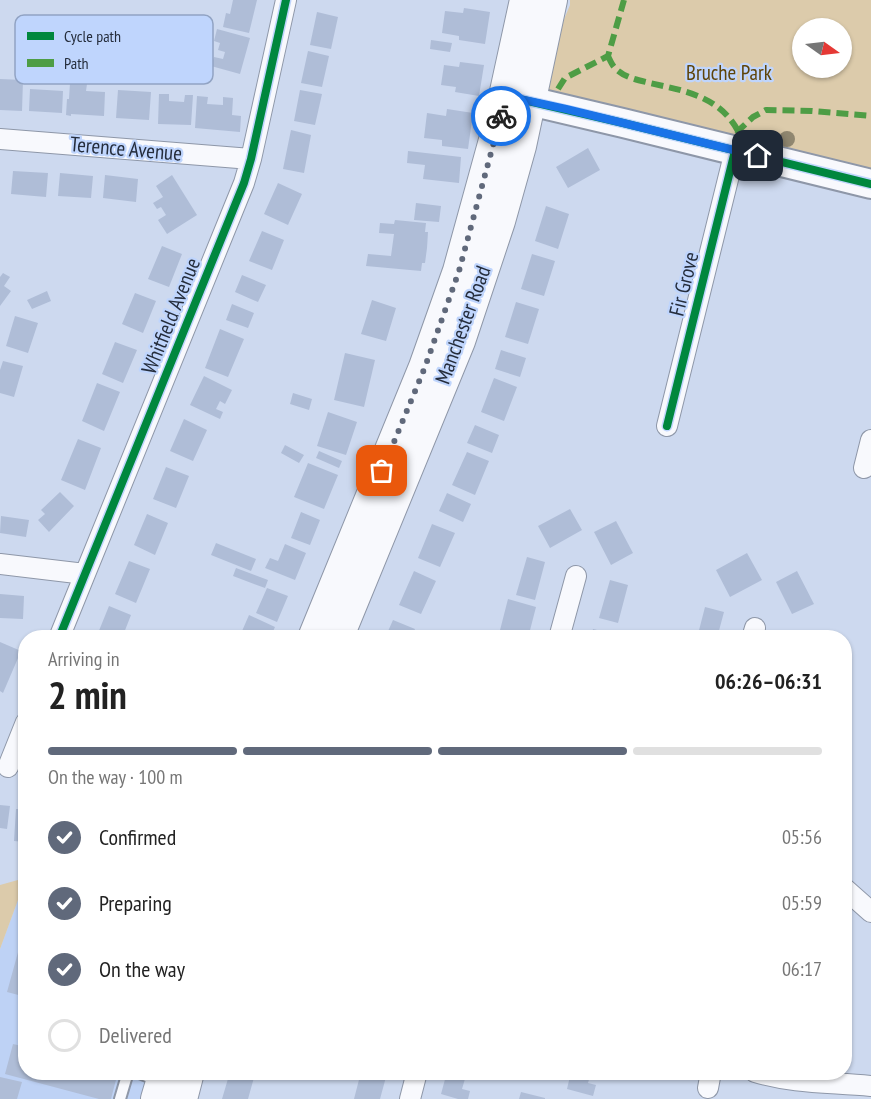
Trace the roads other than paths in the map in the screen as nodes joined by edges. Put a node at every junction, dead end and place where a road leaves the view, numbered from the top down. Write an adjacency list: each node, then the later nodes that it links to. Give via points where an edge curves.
1 (286, 0): 7 (street, Whitfield Avenue)
2 (526, 0): 4 (main road, Manchester Road)
3 (551, 0): 4 (main road, Manchester Road)
4 (518, 98): 6 (street); 16 (main road, Manchester Road, via 497,132 455,282 425,367); 17 (main road, Manchester Road, via 520,146 459,341)
5 (0, 139): 7 (street, Terence Avenue)
6 (735, 151): 8 (street); 9 (street, Fir Grove)
7 (251, 159): 13 (street, Whitfield Avenue)
8 (871, 184)
9 (667, 426)
10 (871, 440): 11 (street)
11 (864, 468)
12 (0, 564): 13 (street)
13 (85, 574): 15 (street, Whitfield Avenue)
14 (576, 576): 18 (street)
15 (62, 630)
16 (317, 630)
17 (340, 630)
18 (561, 630)
19 (18, 747): 20 (street)
20 (11, 768)
21 (852, 895): 22 (street)
22 (871, 912)
23 (126, 1080): 27 (lane)
24 (415, 1080): 28 (street)
25 (783, 1080): 26 (street)
26 (871, 1086)
27 (120, 1099)
28 (410, 1099)

